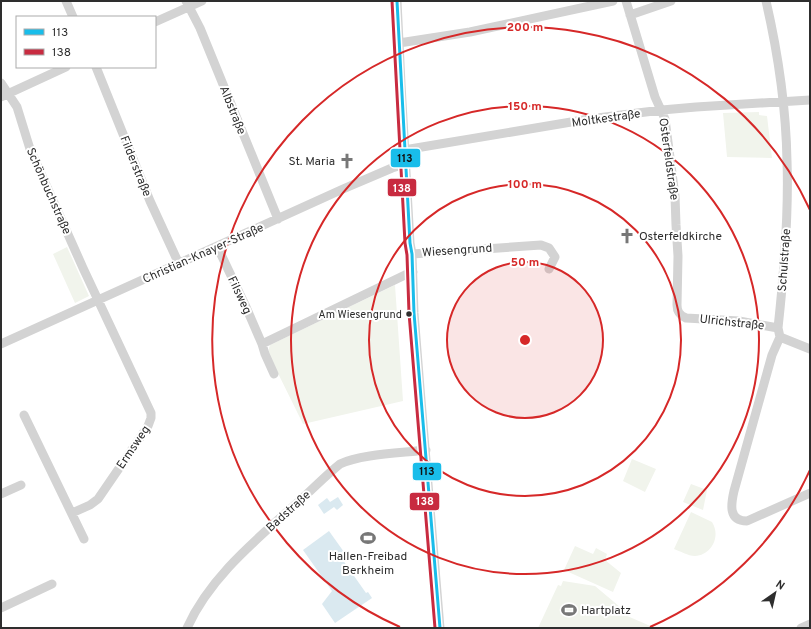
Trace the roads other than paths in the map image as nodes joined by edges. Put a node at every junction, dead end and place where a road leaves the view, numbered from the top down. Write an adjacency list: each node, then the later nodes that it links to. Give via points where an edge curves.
1 (66, 1): 10 (street)
2 (202, 1): 8 (street)
3 (397, 1): 12 (street)
4 (614, 1): 12 (street, via 470,32)
5 (626, 1): 9 (street, Osterfeldstraße)
6 (671, 1): 9 (street)
7 (766, 1): 18 (street, Schulstraße)
8 (187, 4): 11 (street); 22 (street, Albstraße, via 200,28)
9 (630, 15): 19 (street, Osterfeldstraße, via 655,97)
10 (73, 16)
11 (156, 21)
12 (399, 43): 20 (street)
13 (64, 68): 16 (street)
14 (96, 68): 25 (street, Filderstraße)
15 (1, 83): 16 (street, Schönbuchstraße)
16 (5, 95): 28 (street, Schönbuchstraße, via 17,106 30,149)
17 (810, 100): 18 (street, Moltkestraße)
18 (782, 102): 19 (street, Moltkestraße); 30 (street, Schulstraße, via 787,161 787,213)
19 (662, 110): 20 (street, Moltkestraße, via 589,119); 29 (street, Osterfeldstraße, via 674,196 678,256 677,309)
20 (404, 150): 21 (street)
21 (405, 164): 22 (street, Christian-Knayer-Straße); 24 (street)
22 (278, 219): 23 (street, Christian-Knayer-Straße)
23 (218, 246): 25 (street, Christian-Knayer-Straße); 32 (street, Filsweg)
24 (412, 254): 26 (street, Wiesengrund, via 541,245 548,248 555,257); 27 (street)
25 (178, 264): 28 (street, Christian-Knayer-Straße)
26 (550, 269)
27 (413, 272): 32 (street); 36 (street)
28 (97, 301): 31 (street, Christian-Knayer-Straße); 40 (street, Ermsweg, via 150,409 151,418 98,499)
29 (686, 318): 30 (street, Ulrichstraße, via 756,323)
30 (779, 333): 33 (street, Ulrichstraße); 38 (street, Schulstraße, via 734,491 732,513 747,521)
31 (1, 344)
32 (262, 344): 34 (street, Filsweg)
33 (810, 349)
34 (274, 374)
35 (24, 415): 40 (street)
36 (426, 450): 45 (street, Badstraße, via 360,458 340,464 233,562 205,596); 46 (street)
37 (21, 485): 39 (street)
38 (810, 493)
39 (1, 494)
40 (72, 513): 41 (street)
41 (84, 539)
42 (52, 584): 43 (street)
43 (1, 608)
44 (810, 624): 47 (street)
45 (186, 628)
46 (440, 628)
47 (801, 628)

